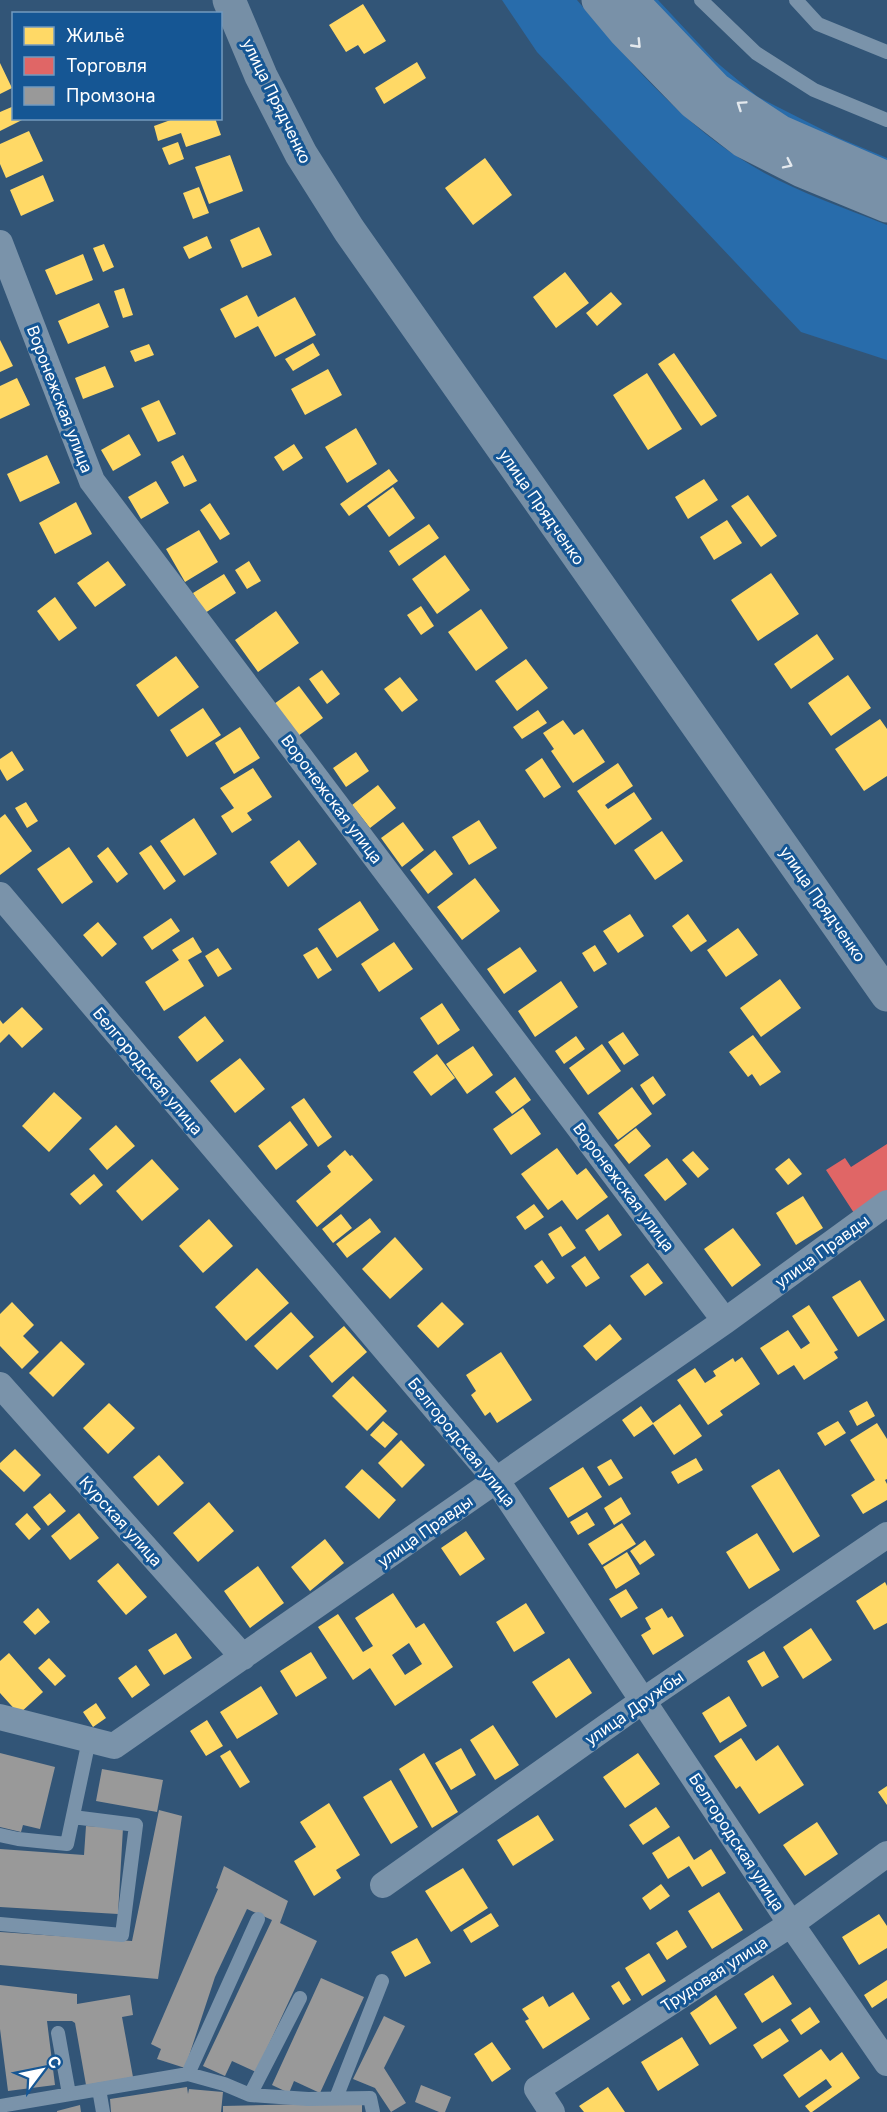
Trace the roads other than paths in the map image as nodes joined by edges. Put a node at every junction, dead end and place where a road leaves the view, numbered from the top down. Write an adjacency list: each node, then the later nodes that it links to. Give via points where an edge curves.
1 (230, 0): 12 (main road, улица Прядченко, via 261,76 301,154 349,230)
2 (598, 0): 9 (main road, one-way to 9, via 694,103 743,141 802,171)
3 (632, 0): 8 (main road, one-way to 3, via 781,132 716,88)
4 (701, 0): 7 (lane, via 756,53 814,90)
5 (796, 0): 6 (lane, via 818,24)
6 (887, 52)
7 (887, 120)
8 (887, 178)
9 (887, 206)
10 (0, 243): 14 (street, Воронежская улица, via 92,481)
11 (0, 895): 16 (street, Белгородская улица)
12 (887, 995)
13 (887, 1203): 14 (street, улица Правды)
14 (725, 1322): 16 (street, улица Правды)
15 (0, 1386): 18 (street, Курская улица)
16 (498, 1481): 18 (street, улица Правды); 19 (street, Белгородская улица)
17 (887, 1535): 19 (street, улица Дружбы)
18 (243, 1657): 21 (street, улица Правды, via 114,1746)
19 (644, 1700): 25 (street, улица Дружбы); 28 (street, Белгородская улица)
20 (0, 1717): 21 (street, улица Правды)
21 (89, 1740): 22 (lane)
22 (74, 1817): 23 (lane, via 67,1844); 27 (lane, via 135,1825 123,1935)
23 (0, 1835)
24 (887, 1854): 28 (street, Трудовая улица)
25 (383, 1885)
26 (258, 1919): 33 (lane)
27 (0, 1924)
28 (791, 1924): 32 (street, Белгородская улица); 42 (street, Трудовая улица, via 537,2089)
29 (382, 1981): 37 (lane)
30 (300, 1998): 36 (lane)
31 (58, 2033): 35 (lane)
32 (887, 2063)
33 (188, 2074): 34 (lane); 36 (lane)
34 (99, 2089): 35 (lane); 40 (lane)
35 (69, 2094): 39 (lane)
36 (250, 2095): 37 (lane)
37 (336, 2098): 41 (lane, via 370,2098)
38 (0, 2106): 39 (lane)
39 (27, 2107)
40 (103, 2112)
41 (373, 2112)
42 (552, 2112)

